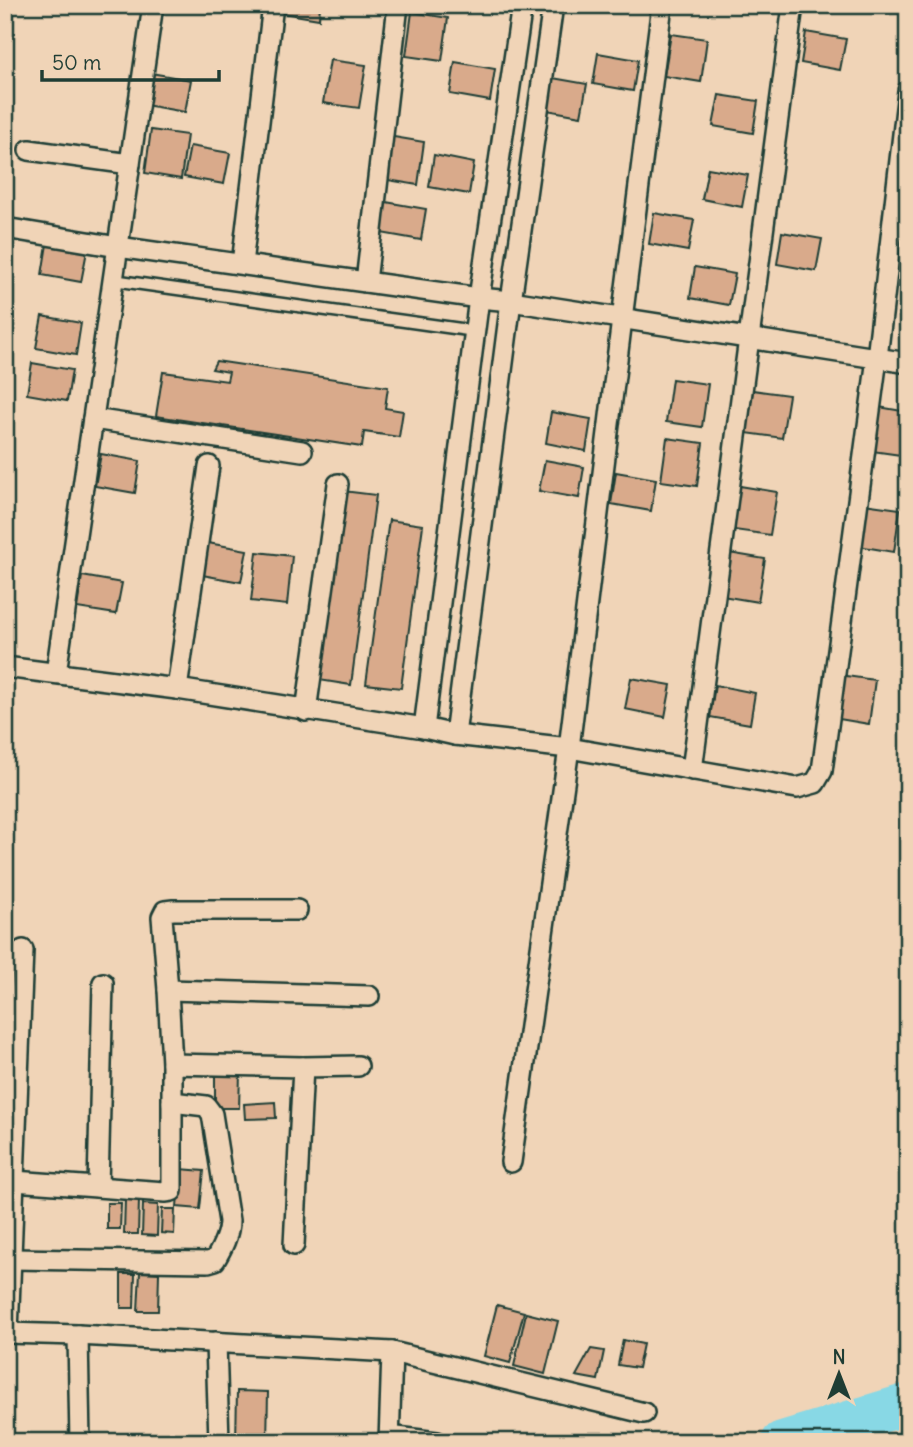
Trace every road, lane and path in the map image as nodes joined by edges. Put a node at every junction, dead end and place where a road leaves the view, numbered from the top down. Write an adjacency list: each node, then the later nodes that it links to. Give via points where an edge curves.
1 (153, 5): 10 (street)
2 (273, 5): 13 (street)
3 (398, 5): 15 (street)
4 (522, 5): 16 (street)
5 (552, 5): 17 (street)
6 (662, 5): 18 (street)
7 (793, 5): 20 (street)
8 (908, 91): 21 (street)
9 (29, 150): 10 (street)
10 (130, 164): 12 (street)
11 (5, 228): 12 (street)
12 (118, 247): 13 (street); 14 (street)
13 (242, 264): 15 (street)
14 (113, 280): 19 (lane); 23 (street)
15 (366, 282): 16 (street)
16 (479, 298): 17 (street); 19 (street)
17 (511, 301): 18 (street); 32 (street)
18 (622, 318): 20 (street); 33 (street)
19 (475, 331): 31 (street)
20 (748, 338): 21 (street); 34 (street)
21 (877, 358): 22 (street); 34 (street, via 822,771 814,783 797,788)
22 (908, 363)
23 (93, 419): 24 (street); 28 (street)
24 (302, 451)
25 (209, 466): 29 (street)
26 (338, 484): 30 (street)
27 (5, 667): 28 (street)
28 (56, 673): 29 (street)
29 (177, 690): 30 (street)
30 (306, 711): 31 (street)
31 (424, 728): 32 (street)
32 (455, 735): 33 (street)
33 (569, 748): 34 (street); 44 (street)
34 (692, 770)
35 (297, 910): 38 (street, via 165,911)
36 (23, 950): 45 (street)
37 (103, 983): 46 (street)
38 (168, 990): 39 (street); 40 (street)
39 (369, 996)
40 (172, 1064): 42 (street); 43 (street)
41 (358, 1066): 42 (street)
42 (303, 1067): 47 (street)
43 (172, 1102): 46 (street, via 172,1191); 48 (street, via 206,1105 212,1114 229,1221 215,1259)
44 (511, 1162)
45 (14, 1181): 46 (street); 48 (street)
46 (98, 1187)
47 (294, 1245)
48 (11, 1259): 49 (street)
49 (7, 1333): 50 (street)
50 (78, 1335): 51 (street); 55 (street)
51 (216, 1342): 52 (street); 56 (street)
52 (392, 1352): 53 (street); 54 (street)
53 (644, 1413)
54 (389, 1439): 57 (street)
55 (80, 1442)
56 (219, 1442)
57 (437, 1442)

